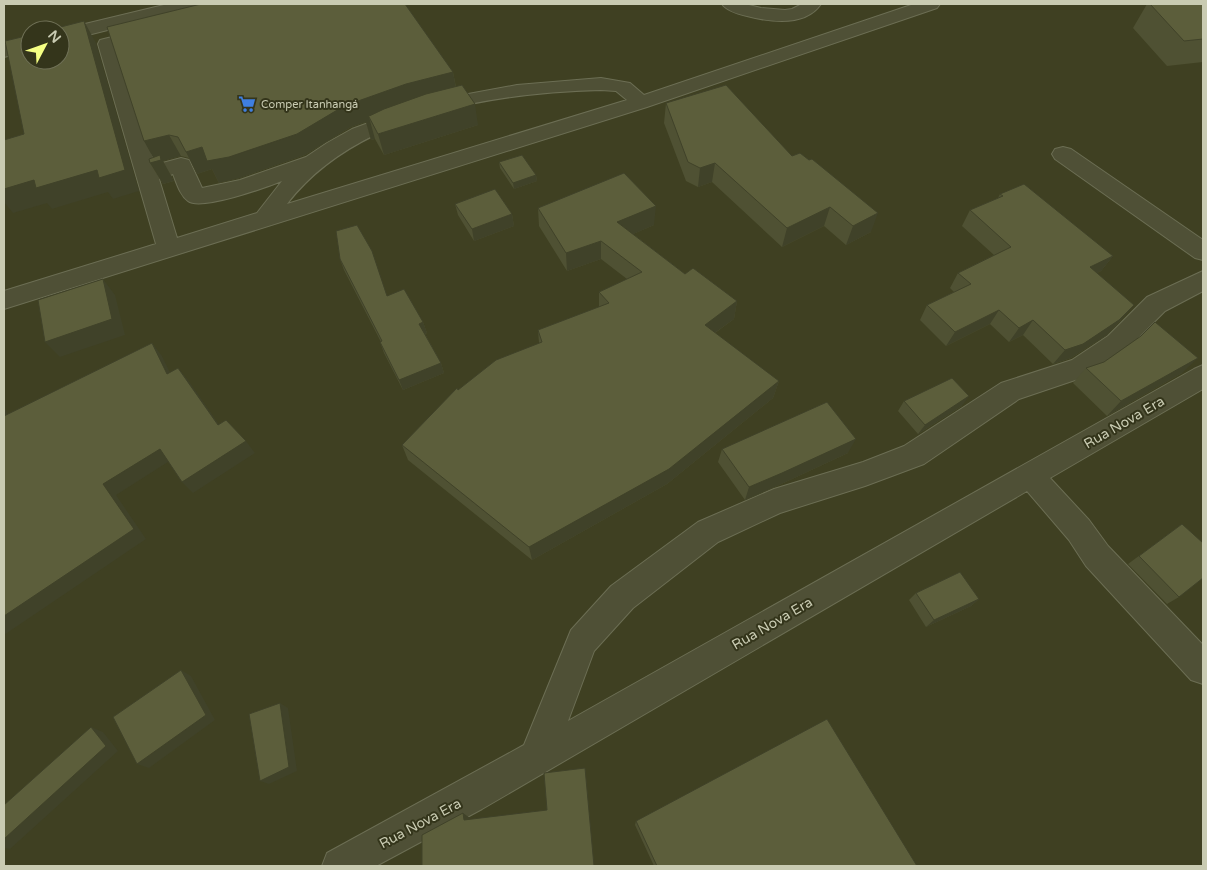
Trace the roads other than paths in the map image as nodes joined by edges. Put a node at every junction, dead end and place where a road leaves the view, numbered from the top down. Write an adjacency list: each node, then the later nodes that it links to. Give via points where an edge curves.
1 (189, 4): 6 (street)
2 (731, 4): 3 (street, via 742,10 790,15)
3 (812, 4)
4 (931, 4): 9 (street)
5 (163, 30): 12 (street, via 107,44)
6 (70, 34)
7 (20, 47): 8 (street)
8 (4, 51)
9 (640, 102): 11 (street, via 623,87 602,84 504,93 450,104 365,130); 13 (street)
10 (1063, 154): 15 (street)
11 (321, 157): 12 (street, via 244,187 197,197 189,188 181,165); 13 (street, via 281,194)
12 (146, 175): 14 (street)
13 (266, 218): 14 (street)
14 (169, 248): 17 (street)
15 (1203, 252)
16 (1203, 280): 21 (street, via 1156,304 1117,343 1081,368 1010,390 914,455 774,502 708,532 622,597 582,641)
17 (4, 300)
18 (1203, 376): 19 (street, Rua Nova Era)
19 (1030, 475): 20 (street, via 1079,530 1097,556); 21 (street, Rua Nova Era)
20 (1203, 668)
21 (537, 757): 22 (street, Rua Nova Era)
22 (340, 866)

